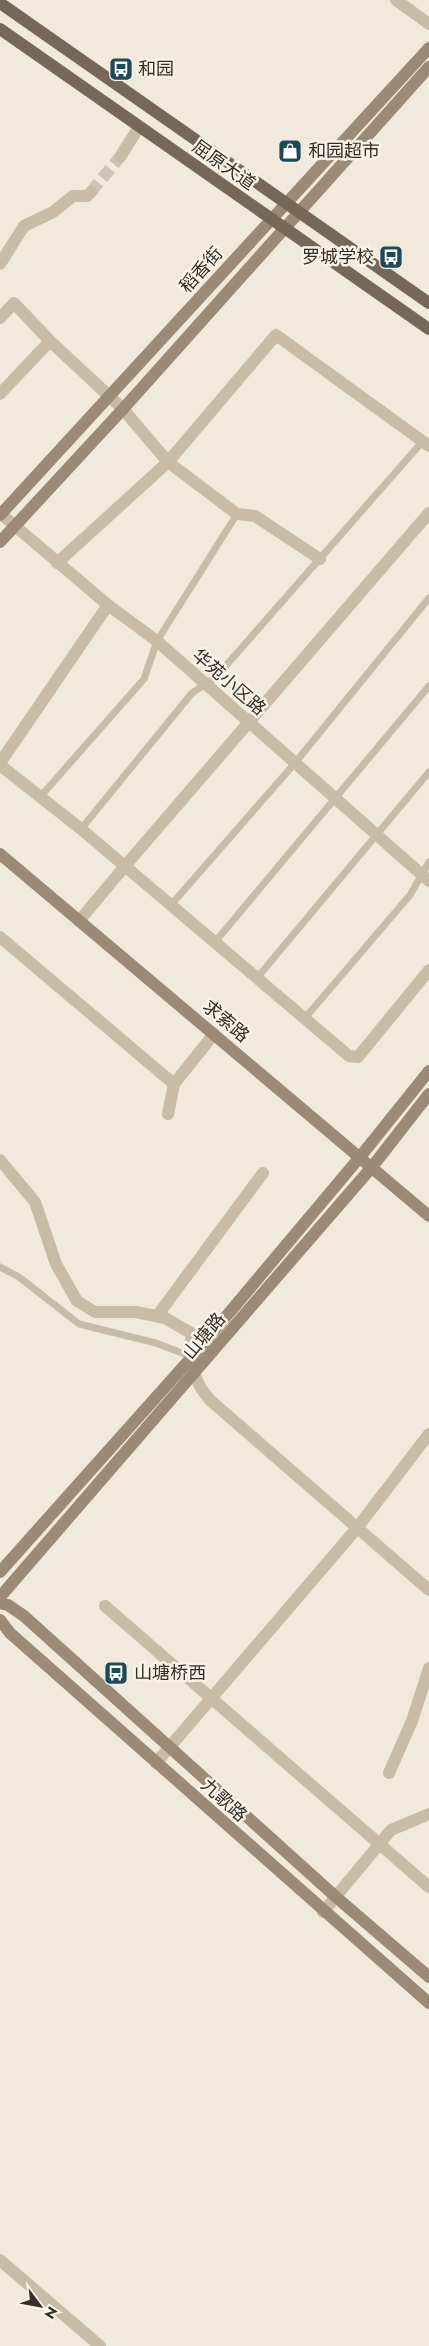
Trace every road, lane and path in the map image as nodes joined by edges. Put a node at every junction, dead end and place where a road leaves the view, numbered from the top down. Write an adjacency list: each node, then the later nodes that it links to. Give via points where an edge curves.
1 (396, 0): 3 (street)
2 (0, 3): 10 (main road, 屈原大道)
3 (429, 24)
4 (0, 29): 7 (main road, 屈原大道)
5 (429, 48): 10 (street, 稻香街)
6 (429, 67): 11 (street)
7 (139, 127): 8 (street); 12 (main road, 屈原大道)
8 (120, 157)
9 (92, 192): 14 (street, via 87,196 73,196 53,212 24,226)
10 (286, 202): 11 (main road, 屈原大道); 12 (street, 稻香街)
11 (300, 212): 13 (street); 15 (main road, 屈原大道)
12 (271, 219): 13 (main road, 屈原大道); 20 (street, 稻香街)
13 (284, 228): 17 (main road, 屈原大道); 21 (street)
14 (0, 264)
15 (429, 303)
16 (0, 318): 18 (street, via 14,303)
17 (429, 329)
18 (50, 341): 19 (street); 20 (street)
19 (0, 394)
20 (110, 396): 21 (street); 26 (street, 稻香街)
21 (123, 409): 23 (street); 27 (street)
22 (426, 444): 23 (street, via 276,335); 29 (lane)
23 (168, 462): 25 (street); 30 (street)
24 (429, 513): 36 (street)
25 (237, 514): 29 (street, via 255,516); 33 (lane)
26 (0, 515): 27 (street, 华苑小区路)
27 (15, 526): 28 (street); 30 (street, 华苑小区路)
28 (0, 542)
29 (320, 559): 34 (lane, via 216,677)
30 (57, 563): 32 (street, 华苑小区路)
31 (429, 598): 37 (lane)
32 (108, 605): 33 (street, 华苑小区路); 38 (street)
33 (157, 642): 34 (street, 华苑小区路); 40 (lane, via 144,678)
34 (206, 684): 36 (street, 华苑小区路); 42 (lane, via 192,693)
35 (429, 686): 41 (lane)
36 (249, 722): 37 (street, 华苑小区路); 46 (street)
37 (295, 763): 41 (street, 华苑小区路); 48 (lane)
38 (0, 764): 40 (street)
39 (429, 772): 43 (lane)
40 (40, 797): 42 (street)
41 (336, 800): 43 (street, 华苑小区路); 51 (lane)
42 (81, 829): 46 (street)
43 (377, 835): 47 (street, 华苑小区路); 53 (lane)
44 (0, 854): 49 (street, 求索路)
45 (429, 862): 47 (lane)
46 (125, 866): 48 (street); 49 (street)
47 (425, 878): 54 (lane)
48 (171, 905): 51 (street)
49 (80, 921): 55 (street, 求索路)
50 (0, 937): 57 (street)
51 (215, 942): 53 (street)
52 (429, 970): 54 (street, via 358,1057 349,1056)
53 (257, 978): 54 (street)
54 (305, 1018)
55 (214, 1034): 57 (street); 60 (street, 求索路)
56 (429, 1071): 60 (street, 山塘路)
57 (174, 1084): 59 (street)
58 (429, 1094): 62 (street, 山塘路)
59 (168, 1114)
60 (360, 1157): 62 (street, 求索路); 67 (street, 山塘路)
61 (0, 1160): 66 (street, via 35,1202 56,1264 77,1301 95,1312 136,1312)
62 (372, 1167): 64 (street, 求索路); 68 (street, 山塘路)
63 (263, 1172): 66 (street)
64 (429, 1216)
65 (0, 1267): 67 (lane, via 19,1277 79,1324 156,1343)
66 (157, 1316): 67 (street, via 191,1333)
67 (192, 1357): 68 (street); 71 (street, 山塘路)
68 (194, 1375): 70 (street, via 198,1387 211,1401); 73 (street, 山塘路)
69 (429, 1434): 70 (street)
70 (358, 1528): 72 (street); 78 (street)
71 (0, 1572)
72 (429, 1590)
73 (0, 1597)
74 (0, 1603): 79 (street, 九歌路, via 24,1616)
75 (105, 1606): 78 (street)
76 (0, 1620): 80 (street, 九歌路, via 10,1633)
77 (429, 1668): 81 (street, via 412,1721)
78 (211, 1698): 79 (street); 83 (street)
79 (169, 1746): 80 (street); 85 (street, 九歌路)
80 (156, 1763): 86 (street, 九歌路)
81 (389, 1773)
82 (429, 1814): 83 (street, via 391,1830)
83 (379, 1844): 84 (street); 85 (street)
84 (429, 1887)
85 (336, 1897): 86 (street); 87 (street, 九歌路)
86 (323, 1912): 88 (street, 九歌路)
87 (429, 1977)
88 (429, 2003)
89 (0, 2260): 90 (street)
90 (100, 2346)

